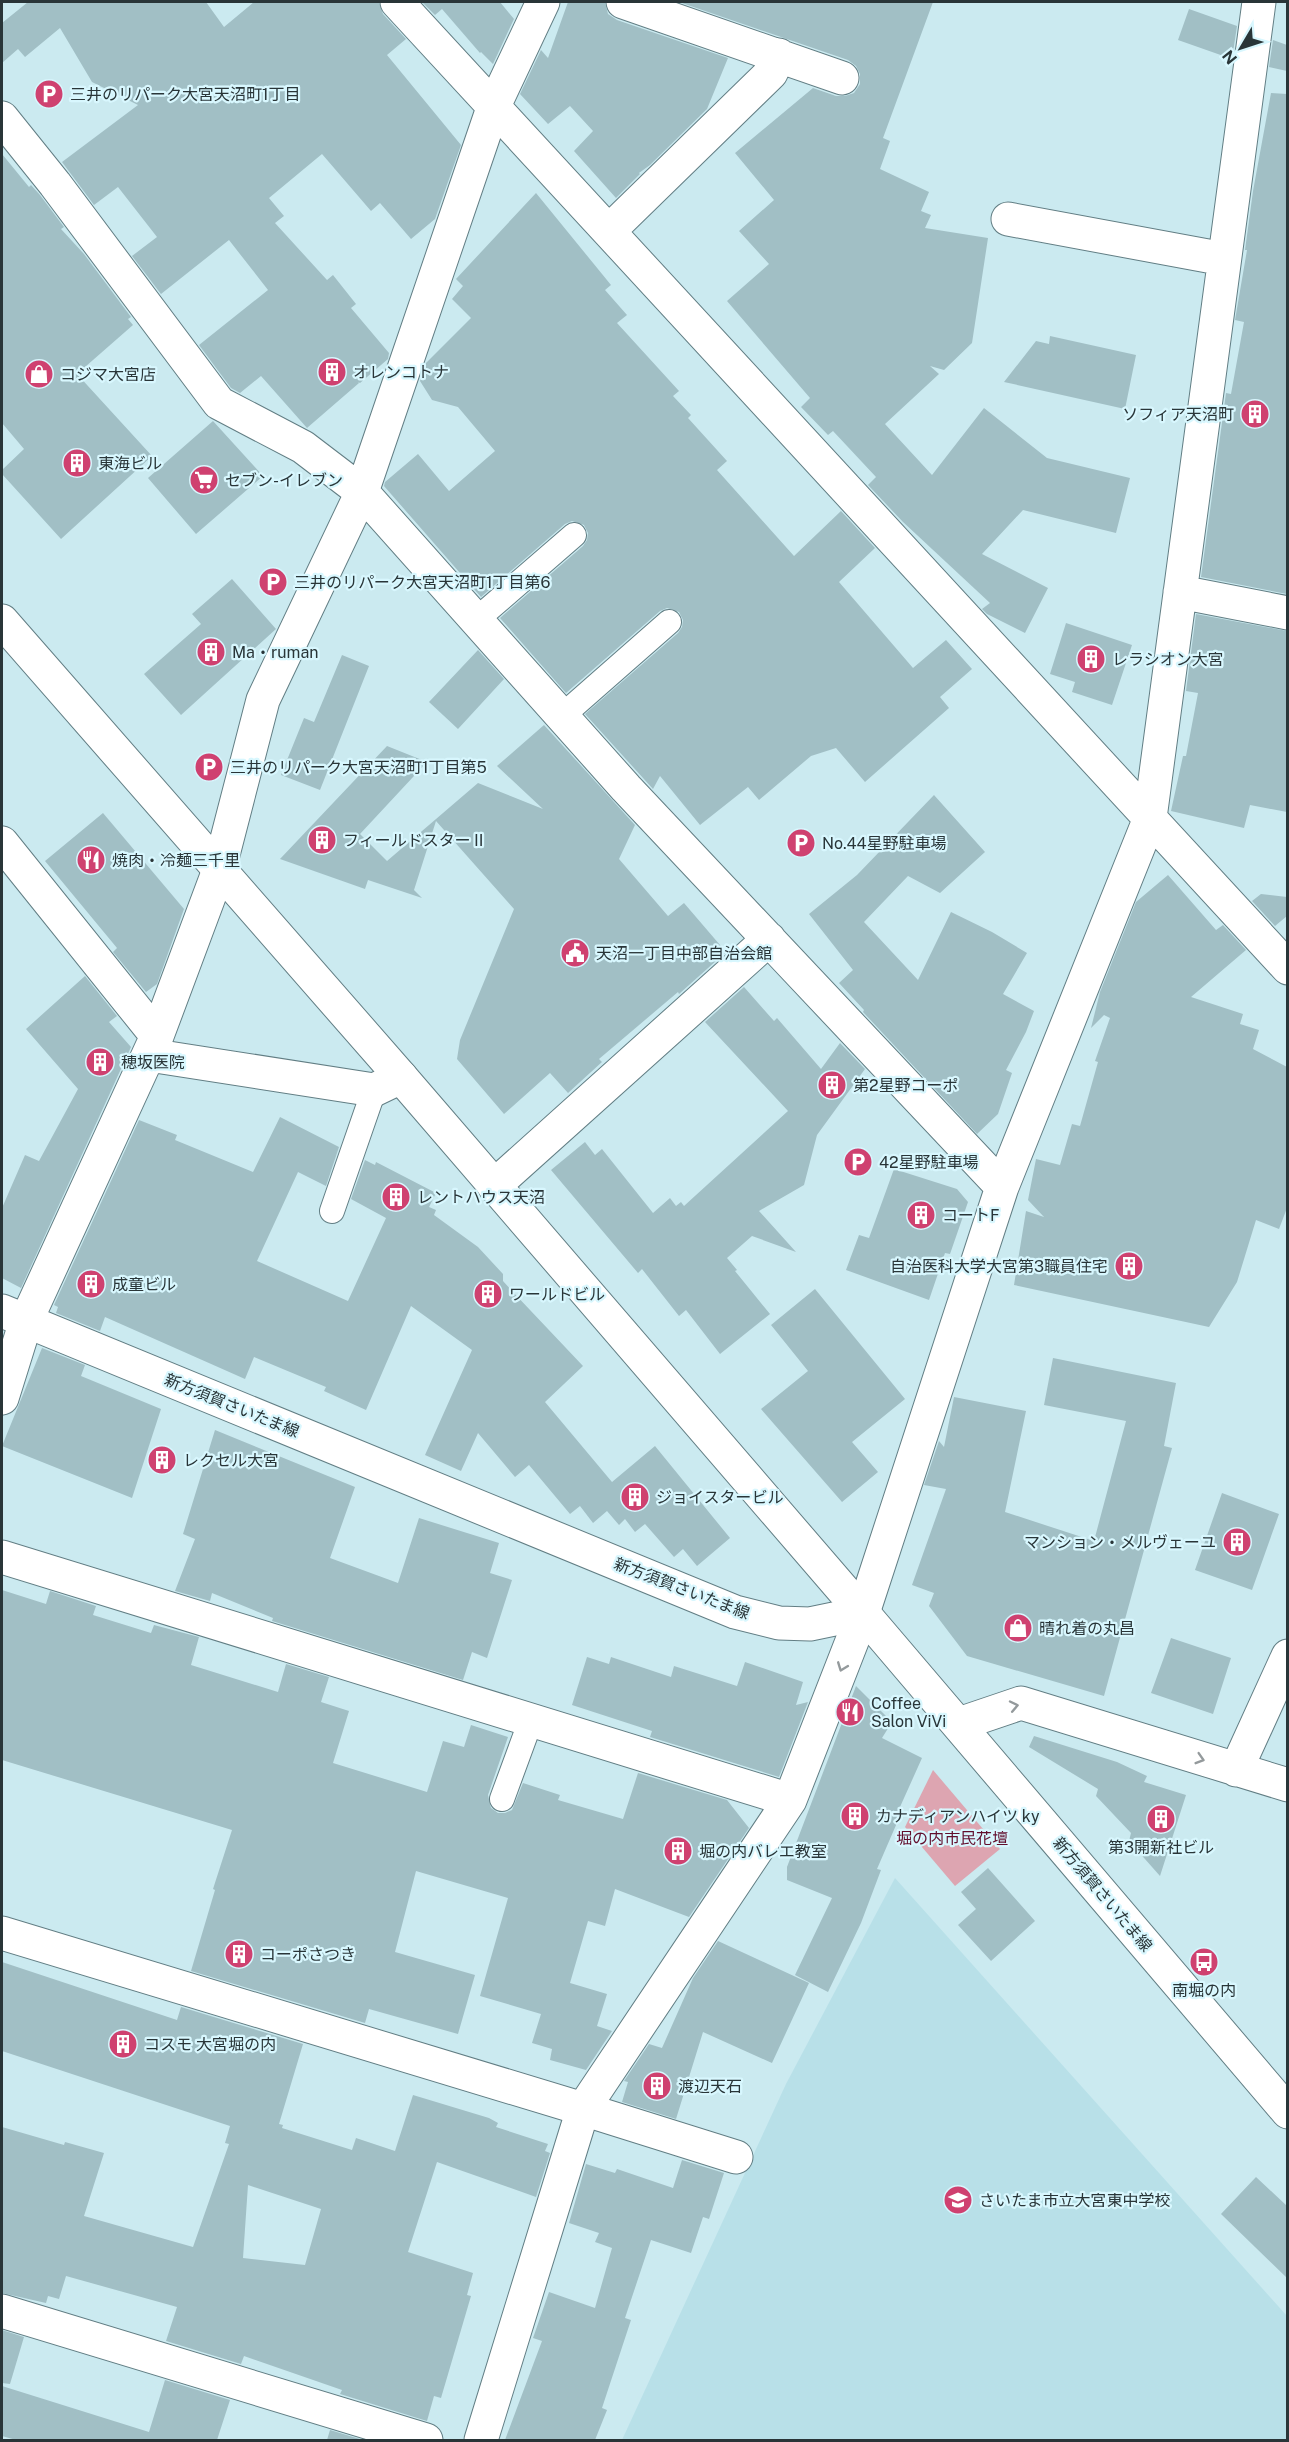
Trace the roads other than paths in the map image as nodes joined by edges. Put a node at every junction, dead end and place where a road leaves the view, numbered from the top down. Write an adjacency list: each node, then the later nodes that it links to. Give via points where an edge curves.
1 (397, 2): 7 (street)
2 (543, 2): 7 (street)
3 (623, 2): 5 (street)
4 (1258, 2): 11 (street)
5 (779, 55): 6 (street); 10 (street, via 771,73)
6 (842, 78)
7 (493, 108): 10 (street); 12 (street)
8 (2, 117): 12 (street, via 219,403 303,447)
9 (1008, 219): 11 (street)
10 (609, 230): 20 (street)
11 (1224, 260): 14 (street)
12 (362, 492): 16 (street); 22 (street, via 263,700)
13 (574, 535): 16 (lane)
14 (1180, 592): 15 (street); 20 (street)
15 (1287, 613)
16 (476, 620): 19 (street)
17 (2, 621): 22 (street)
18 (669, 622): 19 (lane)
19 (562, 716): 23 (street)
20 (1150, 818): 24 (street); 28 (street)
21 (2, 843): 25 (street)
22 (219, 870): 25 (street); 26 (street)
23 (769, 939): 27 (street); 28 (street)
24 (1287, 968)
25 (153, 1046): 26 (street); 30 (street)
26 (388, 1084): 27 (street); 29 (lane)
27 (494, 1186): 33 (street)
28 (1002, 1187): 33 (street)
29 (332, 1211)
30 (14, 1316): 31 (street); 33 (street, 新方須賀さいたま線, via 735,1612 779,1623 810,1624)
31 (2, 1398)
32 (2, 1557): 35 (street)
33 (863, 1613): 36 (street, 新方須賀さいたま線); 40 (street, one-way to 40)
34 (1287, 1656): 37 (street)
35 (531, 1720): 39 (lane); 40 (street)
36 (959, 1724): 37 (street, one-way to 37, via 1021,1703); 43 (street, 新方須賀さいたま線)
37 (1236, 1770): 38 (street)
38 (1287, 1785)
39 (502, 1799)
40 (790, 1800): 42 (street)
41 (2, 1933): 42 (street)
42 (583, 2109): 44 (street); 47 (street)
43 (1287, 2112)
44 (736, 2157)
45 (2, 2311): 46 (street)
46 (426, 2440)
47 (481, 2440)

